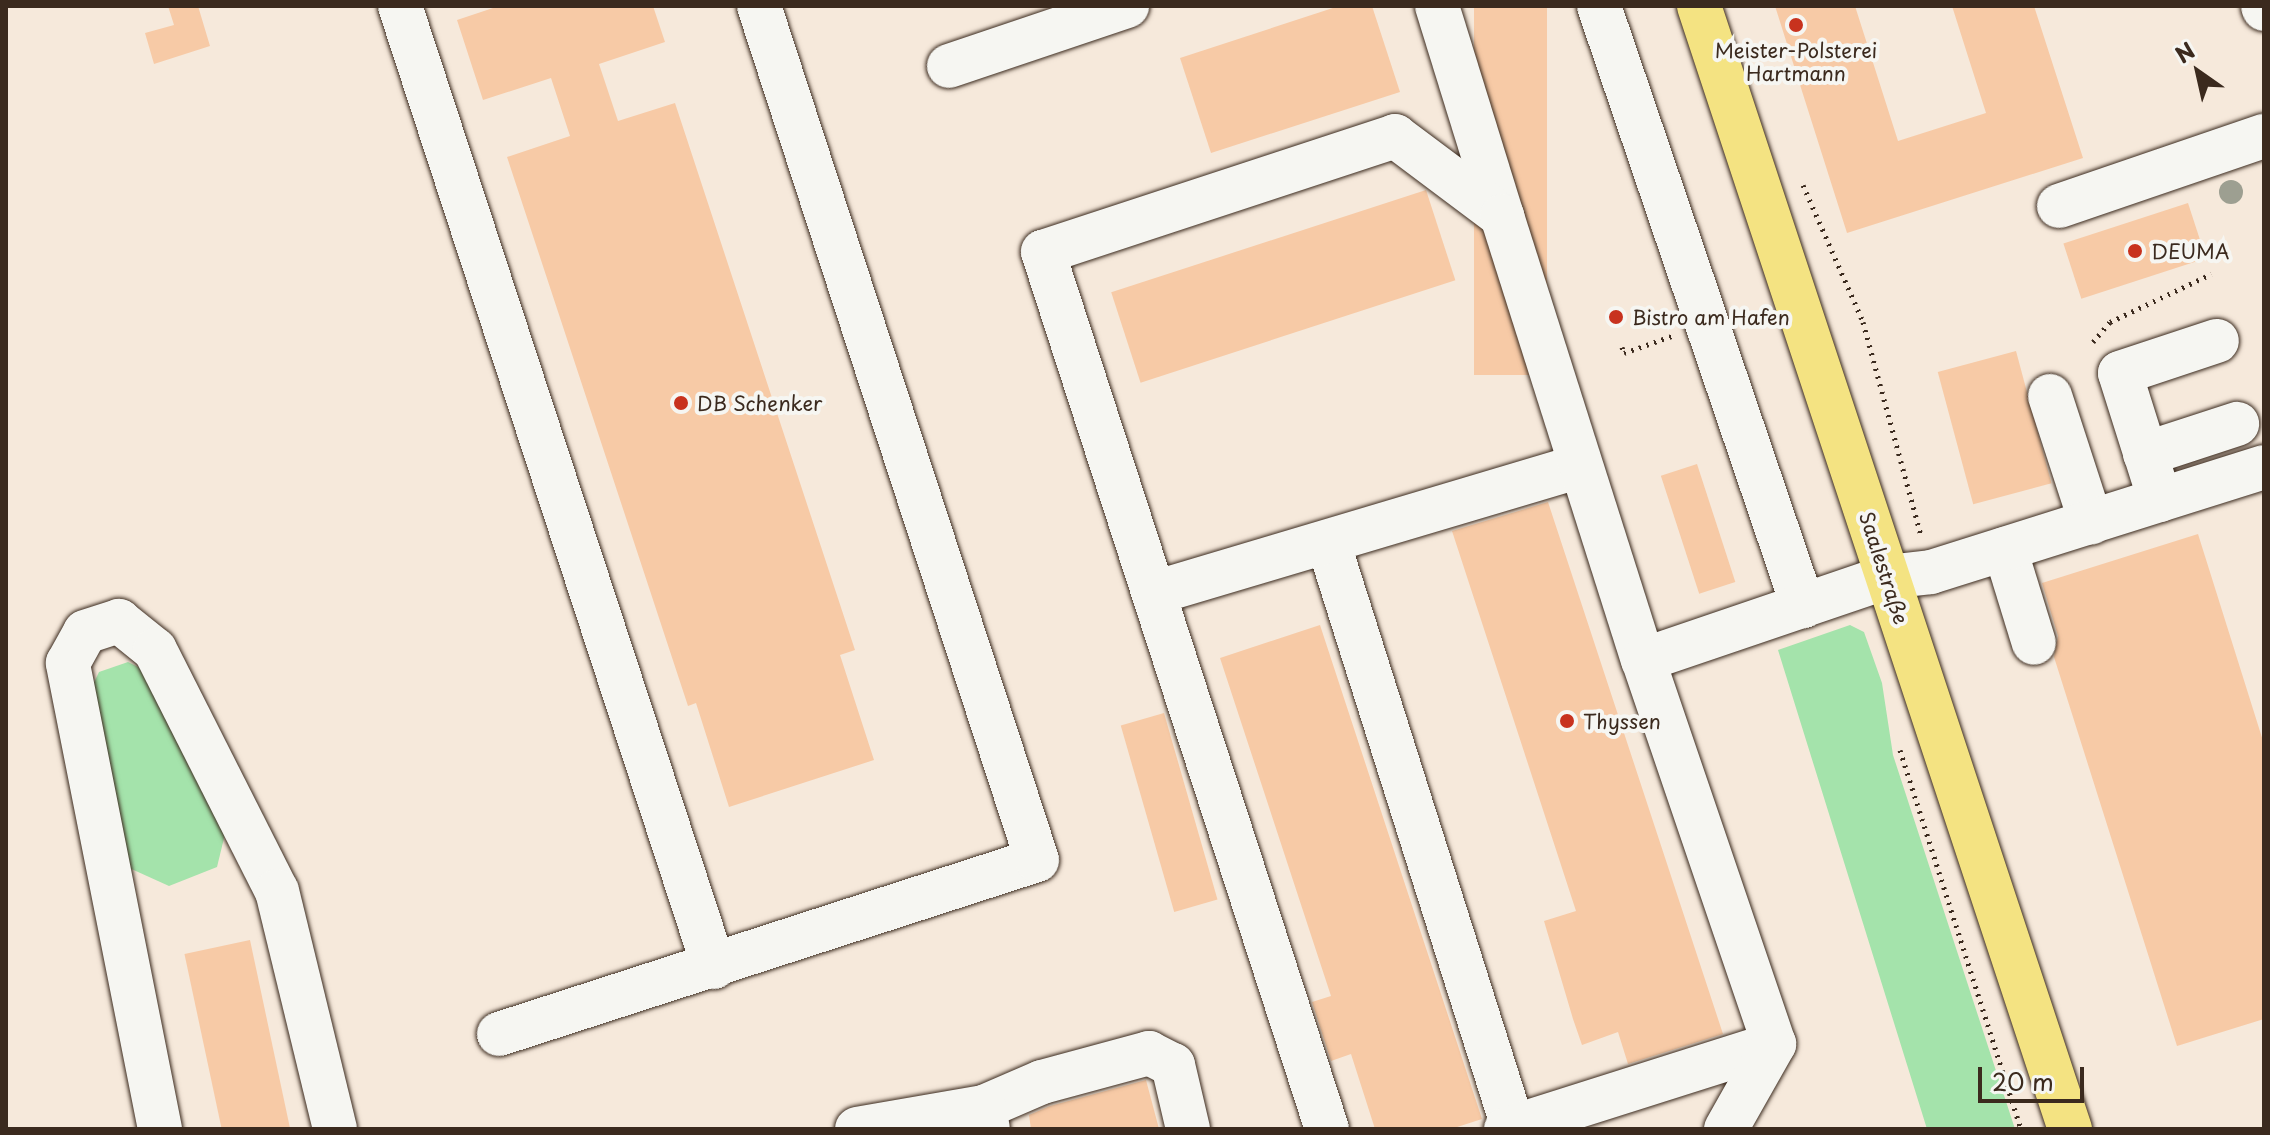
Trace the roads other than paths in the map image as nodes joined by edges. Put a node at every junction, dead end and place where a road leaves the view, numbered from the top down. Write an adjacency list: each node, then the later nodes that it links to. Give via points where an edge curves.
1 (400, 6): 26 (lane)
2 (759, 6): 26 (lane, via 1037,860)
3 (1127, 6): 7 (lane)
4 (1437, 6): 10 (lane)
5 (1599, 6): 23 (lane)
6 (1699, 6): 21 (main road, Saalestraße)
7 (949, 66)
8 (2264, 136): 9 (lane)
9 (2059, 206)
10 (1502, 216): 15 (lane); 22 (lane, via 1395,136 1043,252)
11 (2217, 341): 14 (lane, via 2120,373)
12 (2050, 396): 18 (lane)
13 (2237, 424): 14 (lane)
14 (2145, 454): 17 (lane)
15 (1581, 466): 19 (lane); 25 (lane)
16 (2264, 467): 17 (lane)
17 (2160, 500): 18 (lane)
18 (2091, 522): 20 (lane)
19 (1328, 542): 22 (lane); 30 (lane)
20 (2005, 549): 21 (lane, via 1931,572); 24 (lane)
21 (1887, 577): 23 (lane); 37 (main road, Saalestraße)
22 (1154, 593): 35 (lane)
23 (1803, 606): 25 (lane)
24 (2034, 643)
25 (1643, 660): 28 (lane)
26 (714, 967): 27 (lane)
27 (499, 1034)
28 (1774, 1044): 30 (lane); 36 (lane)
29 (986, 1118): 33 (lane); 34 (lane, via 1042,1082 1149,1053 1173,1065)
30 (1528, 1125)
31 (160, 1129): 32 (lane, via 68,663 85,632 119,621 155,650 277,891)
32 (335, 1129)
33 (857, 1129)
34 (1188, 1129)
35 (1327, 1129)
36 (1726, 1129)
37 (2070, 1129)

